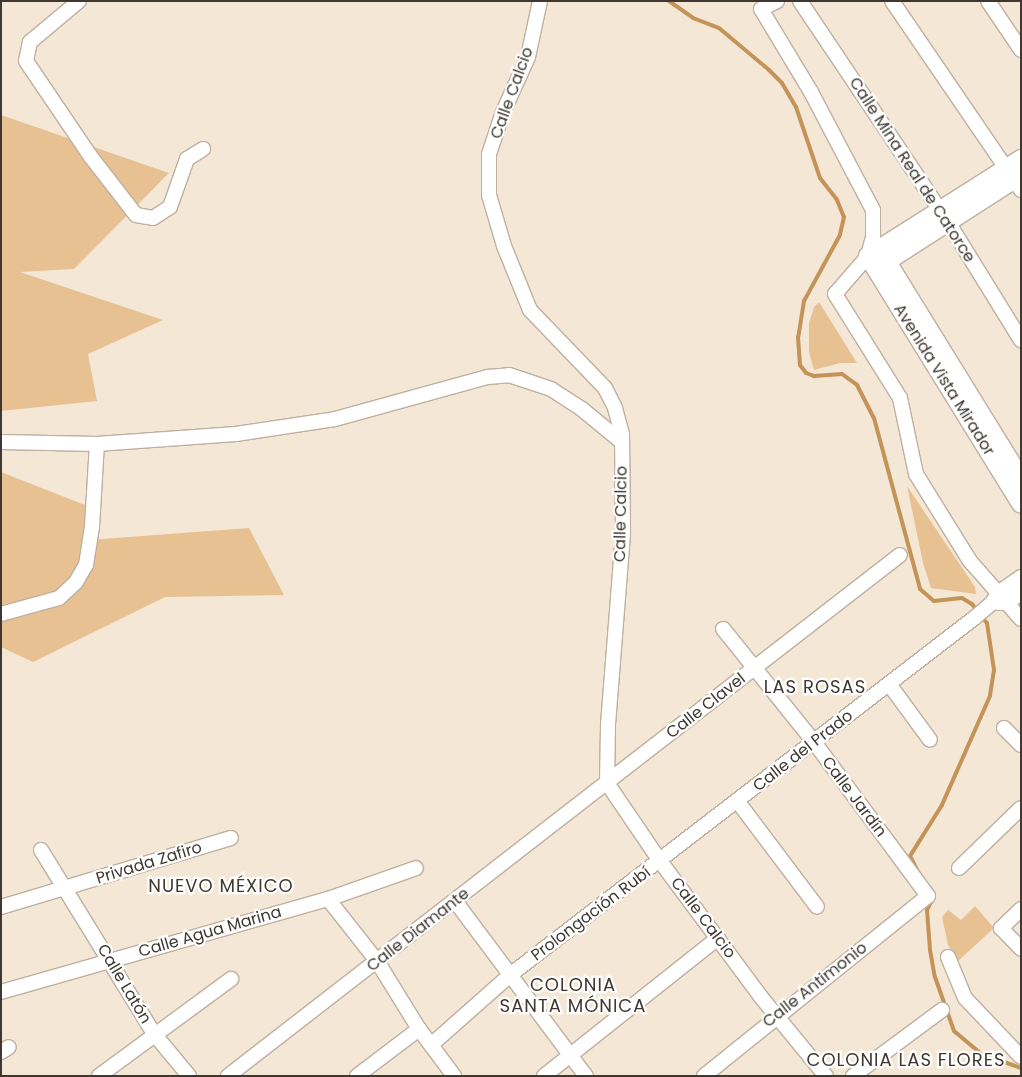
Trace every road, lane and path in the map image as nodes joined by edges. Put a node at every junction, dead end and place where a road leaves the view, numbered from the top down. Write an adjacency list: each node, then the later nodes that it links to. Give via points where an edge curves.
1 (79, 1): 8 (street, via 30,42 26,61 91,157 136,214 153,218 170,206 187,159)
2 (777, 1): 11 (street, via 761,9 870,201)
3 (800, 1): 10 (street, Calle Mina Real de Catorce)
4 (892, 1): 9 (street)
5 (988, 1): 7 (street)
6 (538, 3): 15 (street, Calle Calcio, via 528,57 503,112 490,154 489,195 504,246 530,310 605,388 615,408)
7 (1021, 50)
8 (203, 149)
9 (1017, 174): 10 (street)
10 (944, 216): 11 (street); 12 (street, Calle Mina Real de Catorce)
11 (876, 254): 13 (street, Avenida Vista Mirador); 22 (street, via 835,294 900,398 916,474)
12 (1021, 340)
13 (964, 400): 17 (street, Avenida Vista Mirador); 18 (street, Avenida Vista Mirador)
14 (1, 442): 16 (street)
15 (622, 442): 16 (street, via 551,389 509,375 488,377 335,419 236,434); 32 (street, Calle Calcio, via 623,534 608,726)
16 (97, 444): 23 (street, via 92,527 86,565 76,582 59,598)
17 (1021, 479)
18 (1021, 504)
19 (900, 555): 26 (street, Calle Clavel)
20 (1021, 577): 22 (street)
21 (1021, 593): 22 (street)
22 (996, 602): 24 (street); 27 (street, Calle del Prado)
23 (1, 614)
24 (1021, 619)
25 (723, 629): 26 (street, Calle Jardín)
26 (754, 670): 30 (street, Calle Jardín); 32 (street, Calle Clavel)
27 (889, 684): 29 (street); 30 (street, Calle del Prado)
28 (1004, 728): 31 (street)
29 (930, 740)
30 (814, 742): 33 (street, Calle del Prado); 41 (street, Calle Jardín)
31 (1021, 745)
32 (607, 783): 37 (street, Calle Calcio); 43 (street, Calle Diamante)
33 (738, 802): 37 (street, Calle del Prado); 45 (street)
34 (1021, 808): 39 (street)
35 (231, 838): 40 (street, Privada Zafiro)
36 (41, 850): 40 (street, Calle Latón)
37 (660, 861): 47 (street, Calle Calcio); 52 (street, Prolongación Rubí)
38 (416, 868): 42 (street, Calle Agua Marina)
39 (959, 868)
40 (66, 888): 44 (street, Privada Zafiro); 50 (street, Calle Latón)
41 (928, 896): 56 (street, Calle Antimonio)
42 (328, 899): 50 (street, Calle Agua Marina); 51 (street)
43 (455, 901): 51 (street, Calle Diamante); 52 (street)
44 (1, 907)
45 (817, 907)
46 (1021, 909): 48 (street, via 1001,928)
47 (718, 938): 56 (street, Calle Calcio); 60 (street)
48 (1021, 949)
49 (948, 957): 61 (street, via 965,998)
50 (109, 960): 54 (street, Calle Agua Marina); 58 (street, Calle Latón)
51 (377, 961): 57 (street); 64 (street, Calle Diamante)
52 (510, 975): 59 (street, Prolongación Rubí); 60 (street)
53 (231, 979): 58 (street)
54 (1, 992)
55 (942, 1010): 71 (street)
56 (777, 1015): 69 (street, Calle Antimonio); 70 (street, Calle Calcio)
57 (419, 1029): 59 (street); 65 (street)
58 (155, 1035): 62 (street); 63 (street, Calle Latón)
59 (431, 1045): 66 (street)
60 (570, 1055): 67 (street); 68 (street)
61 (1021, 1057)
62 (99, 1076)
63 (188, 1076)
64 (228, 1076)
65 (357, 1076)
66 (454, 1076)
67 (544, 1076)
68 (586, 1076)
69 (704, 1076)
70 (826, 1076)
71 (853, 1076)

